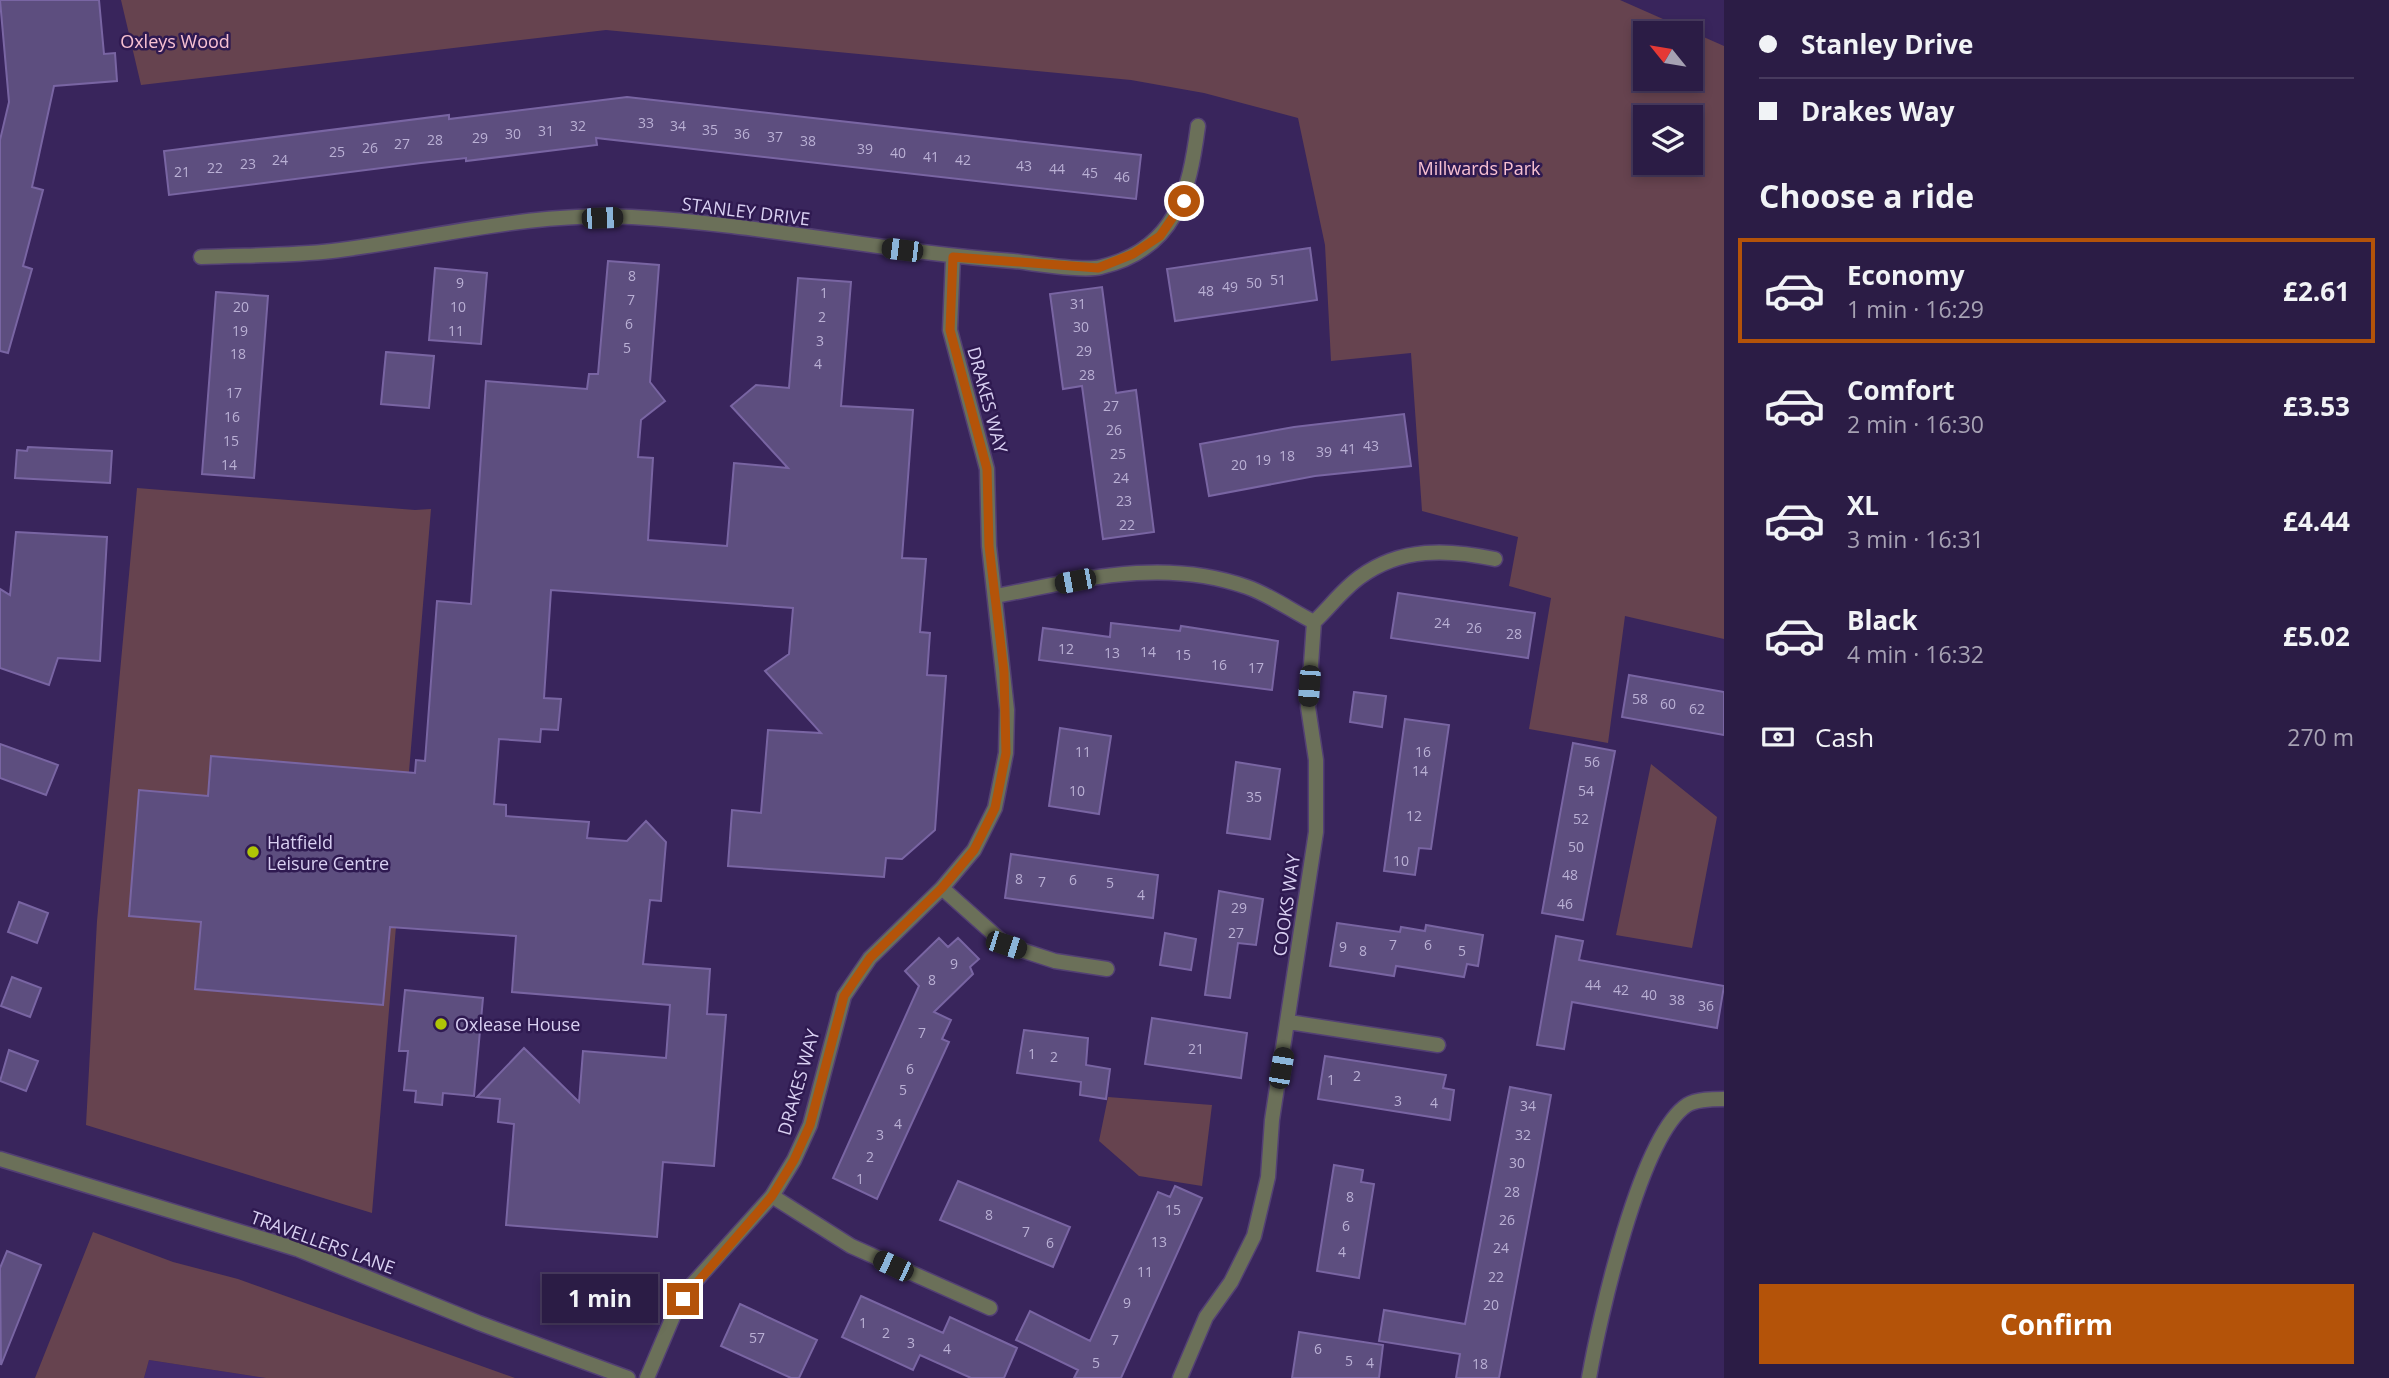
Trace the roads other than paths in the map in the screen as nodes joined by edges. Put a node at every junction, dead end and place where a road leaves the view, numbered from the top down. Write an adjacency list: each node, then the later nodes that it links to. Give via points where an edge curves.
1 (1198, 126): 3 (street, STANLEY DRIVE, via 1184,201 1160,236 1133,254 1098,268)
2 (201, 257): 3 (street, STANLEY DRIVE, via 329,251 546,220 630,217)
3 (953, 257): 5 (street, DRAKES WAY, via 950,330 987,469)
4 (1495, 559): 6 (street, via 1454,550 1387,562 1360,577)
5 (996, 596): 6 (street, via 1128,571 1195,573 1248,587); 7 (street, DRAKES WAY, via 1007,710 1006,753 995,808 974,850)
6 (1314, 622): 9 (street, COOKS WAY, via 1308,708 1315,760 1316,832)
7 (942, 888): 8 (street, via 1006,945 1055,961); 13 (street, DRAKES WAY, via 870,958 844,996 810,1125)
8 (1107, 969)
9 (1289, 1022): 10 (street); 17 (street, COOKS WAY, via 1272,1120 1268,1177 1254,1236 1231,1282 1206,1317)
10 (1438, 1045)
11 (1724, 1099): 18 (street, via 1689,1104 1665,1127 1628,1218 1600,1315)
12 (0, 1159): 15 (street, TRAVELLERS LANE, via 298,1249)
13 (772, 1196): 14 (street, via 851,1246); 16 (street, DRAKES WAY, via 691,1286 674,1312)
14 (990, 1308)
15 (628, 1378)
16 (647, 1378)
17 (1180, 1378)
18 (1589, 1378)

